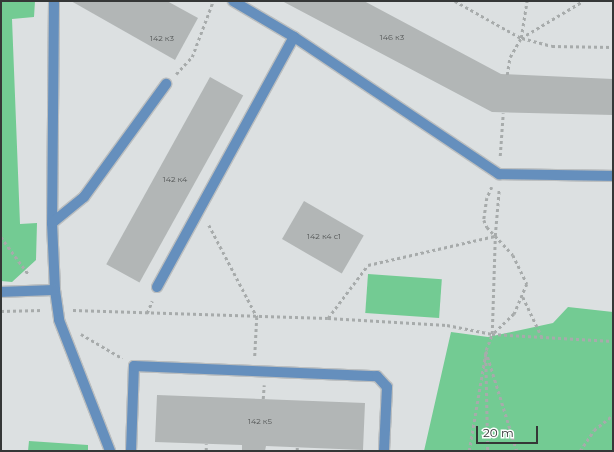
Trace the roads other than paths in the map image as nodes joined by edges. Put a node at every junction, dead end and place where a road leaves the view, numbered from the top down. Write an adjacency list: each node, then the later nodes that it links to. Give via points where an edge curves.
1 (54, 1): 6 (street)
2 (233, 1): 3 (street)
3 (294, 37): 5 (street, via 499,174); 7 (street)
4 (166, 84): 6 (street, via 84,197)
5 (613, 176)
6 (52, 223): 8 (street)
7 (157, 287)
8 (55, 290): 9 (street); 10 (street, via 58,315)
9 (1, 292)
10 (110, 451)
11 (131, 451): 12 (street, via 134,366 376,376 382,379 387,387)
12 (384, 451)

